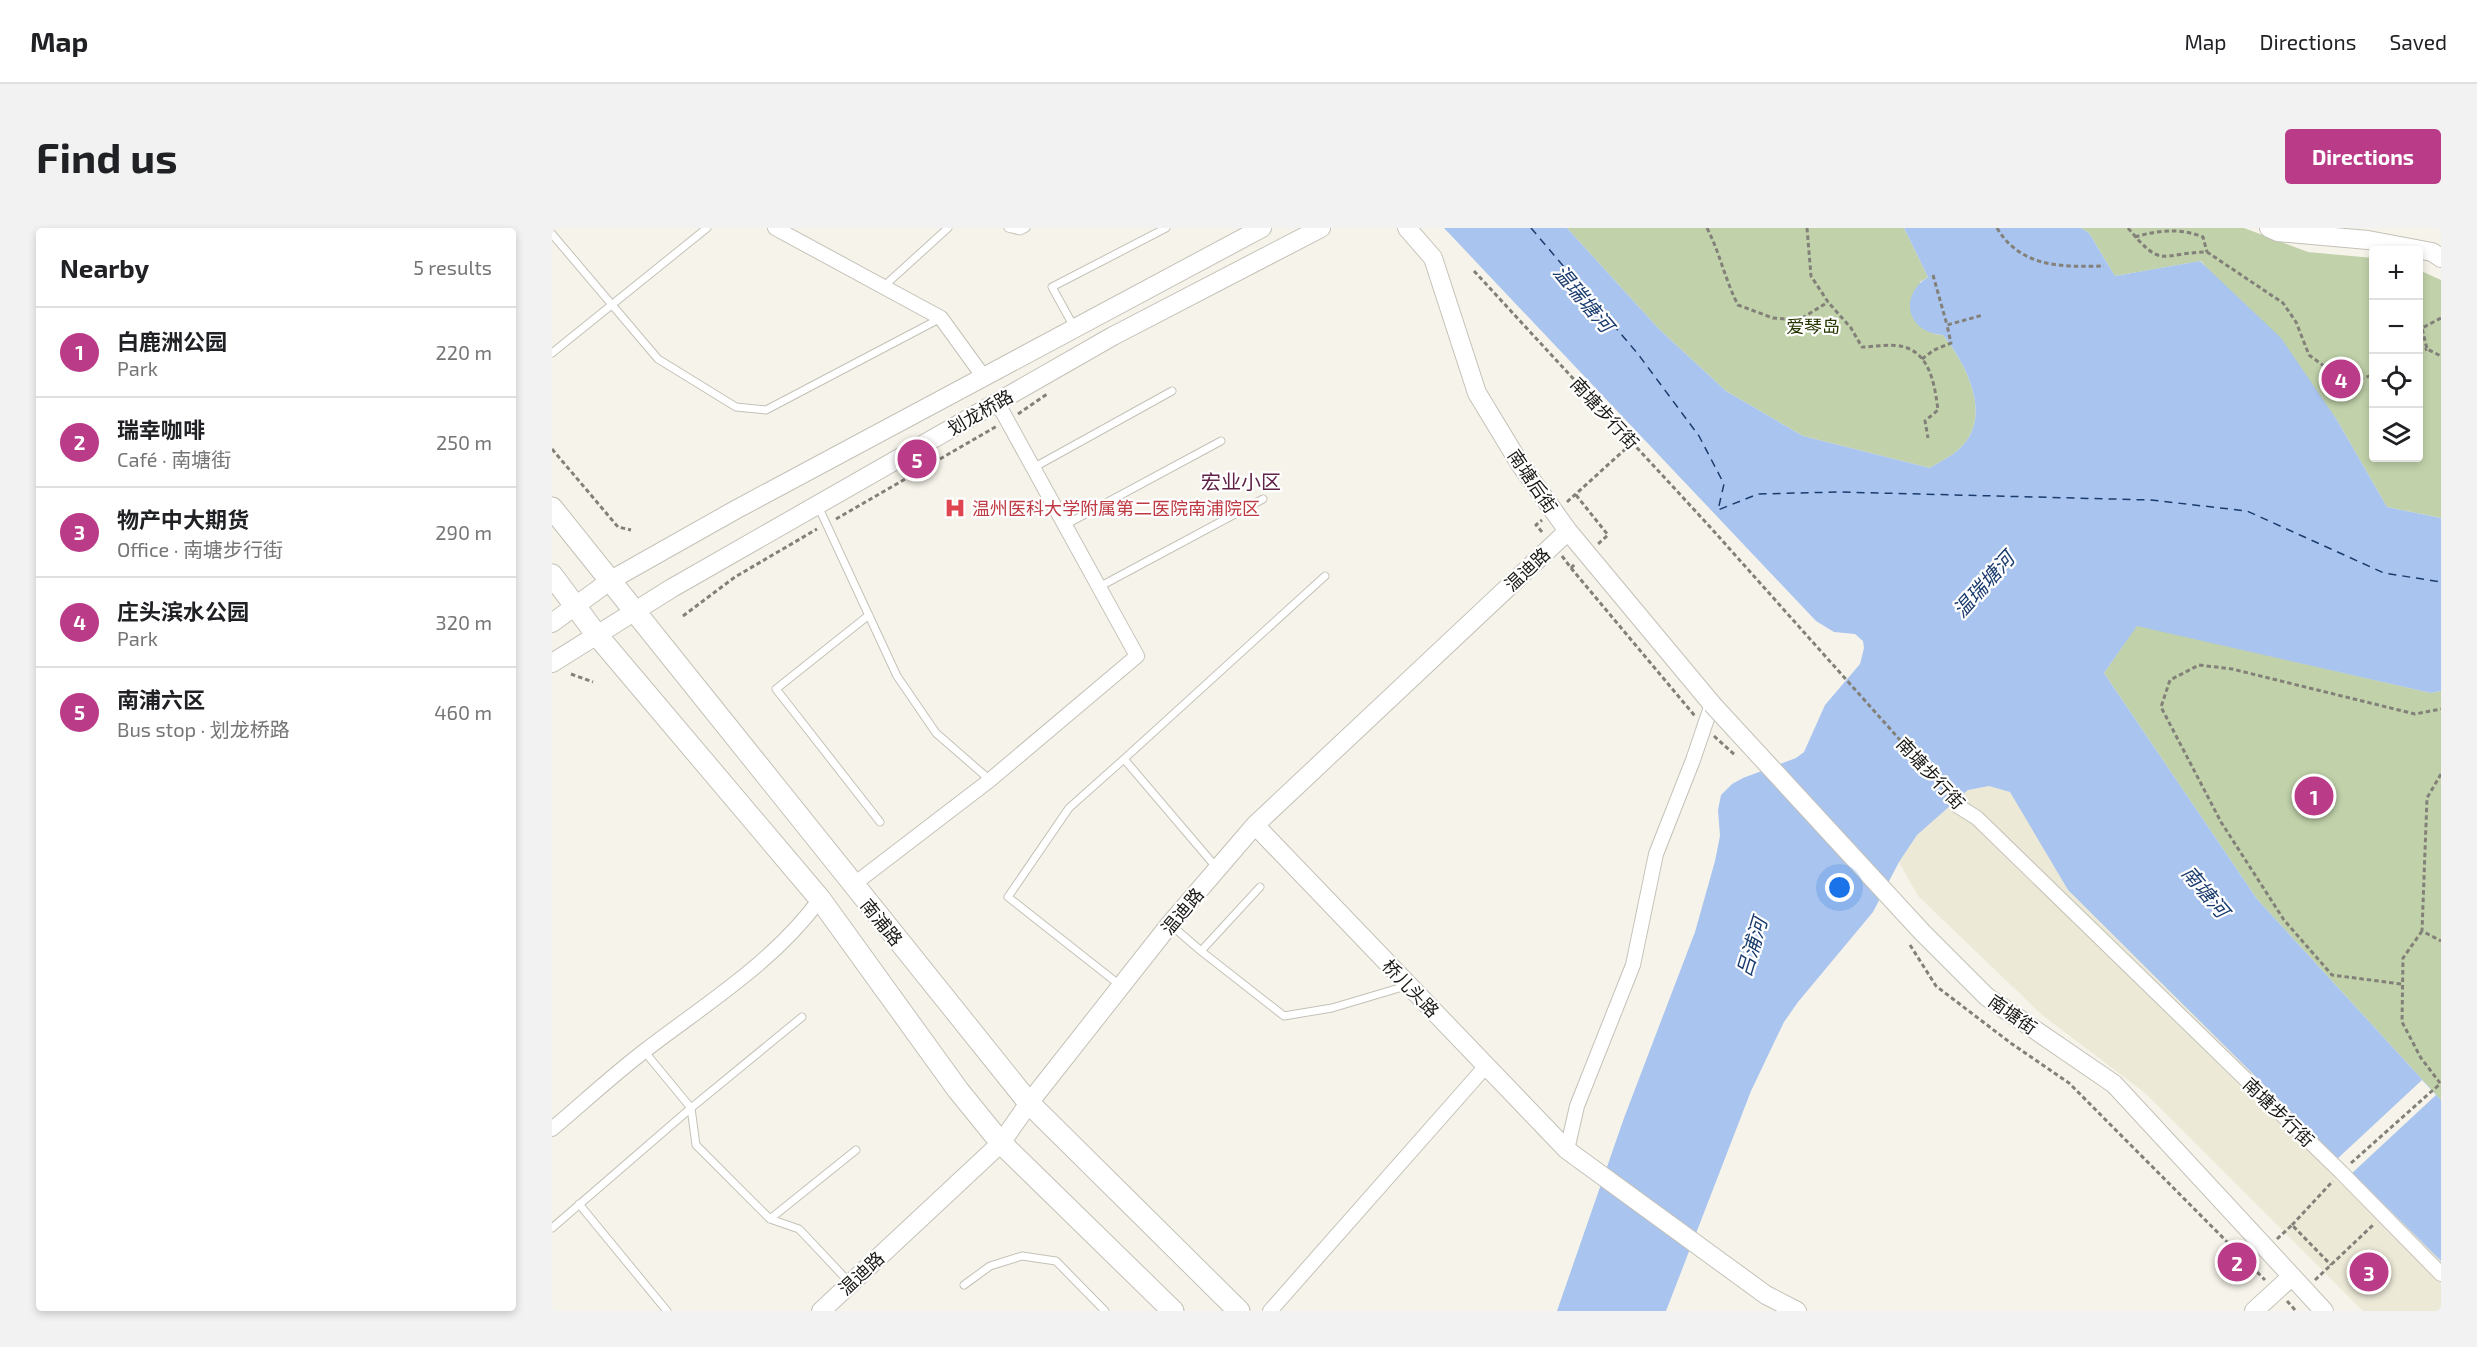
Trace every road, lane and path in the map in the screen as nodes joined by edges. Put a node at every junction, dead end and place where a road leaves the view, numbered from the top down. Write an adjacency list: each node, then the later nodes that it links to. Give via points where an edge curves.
1 (707, 228): 24 (lane)
2 (775, 228): 22 (street)
3 (948, 228): 22 (lane)
4 (1008, 228): 5 (lane)
5 (1026, 228)
6 (1166, 228): 29 (lane, via 1052,287)
7 (1262, 228): 29 (street, 划龙桥路)
8 (1321, 228): 39 (street, 划龙桥路, via 1113,336)
9 (1407, 228): 50 (street, 南塘后街, via 1433,258 1477,393)
10 (1707, 228): 23 (path, via 1720,252 1725,281 1738,305 1773,318 1798,320)
11 (1807, 228): 23 (path, via 1811,276)
12 (1997, 228): 19 (path, via 2017,252 2035,261 2061,266)
13 (2128, 228): 16 (path)
14 (2269, 228): 18 (street, via 2368,240 2432,252)
15 (552, 234): 24 (lane)
16 (2135, 237): 17 (path, via 2159,258); 17 (path, via 2153,231 2192,231 2203,237)
17 (2207, 252): 36 (path, via 2283,303 2296,322 2309,355 2328,369 2340,388)
18 (2441, 258)
19 (2104, 266)
20 (1474, 271): 43 (path, 南塘步行街)
21 (1933, 275): 28 (path)
22 (882, 288): 26 (street)
23 (1828, 302): 34 (path, via 1862,347 1905,347)
24 (610, 305): 26 (lane, via 658,359 736,407 766,410); 32 (lane)
25 (1983, 315): 28 (path)
26 (940, 318): 35 (street)
27 (2441, 318): 30 (path, via 2422,328)
28 (1947, 325): 34 (path, via 1951,343)
29 (1074, 327): 35 (street, 划龙桥路)
30 (2427, 349): 31 (path); 33 (path)
31 (2423, 351)
32 (552, 353)
33 (2441, 356)
34 (1922, 359): 41 (path, via 1934,380 1938,410 1925,421)
35 (983, 376): 60 (street, 划龙桥路)
36 (2369, 376)
37 (1172, 391): 45 (lane)
38 (1051, 392): 40 (path)
39 (997, 402): 40 (street); 48 (street, 划龙桥路)
40 (1007, 420): 45 (street); 51 (path)
41 (1928, 438)
42 (1221, 441): 52 (lane)
43 (1632, 443): 46 (path); 78 (path, 南塘步行街)
44 (552, 449): 53 (path, via 618,526)
45 (1034, 468): 52 (street)
46 (1576, 495): 50 (path); 56 (path, via 1608,535)
47 (1263, 499): 61 (lane)
48 (817, 506): 51 (lane); 63 (street, 划龙桥路)
49 (552, 508): 60 (main road, 南浦路)
50 (1554, 512): 54 (street, 南塘后街); 55 (path, via 1536,525)
51 (826, 524): 64 (lane); 65 (path, via 735,577)
52 (1065, 525): 61 (street)
53 (631, 530)
54 (1568, 531): 55 (street, 温迪路); 56 (street, 南塘后街)
55 (1552, 545): 57 (path); 80 (street, 温迪路)
56 (1588, 554): 57 (path); 71 (street, 南塘后街)
57 (1571, 568): 73 (path)
58 (552, 575): 62 (main road, 南浦路)
59 (1325, 576): 75 (lane)
60 (611, 580): 62 (street, 划龙桥路); 63 (main road, 南浦路)
61 (1099, 587): 77 (street, via 1137,656)
62 (575, 605): 66 (street, 划龙桥路); 67 (main road, 南浦路)
63 (633, 611): 67 (street, 划龙桥路); 82 (main road, 南浦路)
64 (868, 615): 77 (lane, via 897,676 936,733); 79 (lane, via 776,689)
65 (683, 616)
66 (552, 623)
67 (596, 634): 68 (street, 划龙桥路); 84 (main road, 南浦路)
68 (552, 663)
69 (571, 674): 70 (path)
70 (593, 682)
71 (1712, 704): 73 (street); 86 (street, 南塘街, bridge)
72 (2441, 709): 90 (path, via 2415,714 2232,669 2199,665 2170,680 2161,707 2221,822 2284,920 2332,975)
73 (1704, 728): 74 (path); 102 (street, via 1656,854 1633,966 1577,1106)
74 (1736, 756)
75 (1124, 759): 81 (lane); 92 (lane, via 1070,808 1008,897)
76 (2441, 774): 87 (path, via 2427,798)
77 (990, 780): 82 (street)
78 (1958, 806): 103 (street, 南塘步行街, via 1977,818)
79 (880, 822)
80 (1255, 825): 81 (street, 温迪路); 91 (street, 桥儿头路)
81 (1218, 869): 85 (street, 温迪路)
82 (853, 885): 97 (main road, 南浦路)
83 (1260, 887): 89 (lane)
84 (820, 899): 94 (street, via 799,928 750,971); 100 (main road, 南浦路)
85 (1170, 924): 89 (lane); 92 (street, 温迪路)
86 (1920, 930): 109 (street, 南塘街, via 1987,997 2114,1084); 110 (path, via 1906,939 1936,986 2069,1083)
87 (2422, 931): 88 (path); 90 (path, via 2403,958)
88 (2441, 942)
89 (1201, 951): 91 (lane, via 1284,1016 1332,1008)
90 (2401, 984): 96 (path, via 2402,1022)
91 (1409, 985): 95 (street, 桥儿头路)
92 (1121, 986): 97 (street, 温迪路)
93 (802, 1017): 98 (lane)
94 (644, 1051): 98 (lane); 99 (street)
95 (1486, 1066): 102 (street, 桥儿头路); 124 (street)
96 (2440, 1083): 103 (path)
97 (1029, 1103): 100 (street, 温迪路); 123 (main road, 南浦路)
98 (691, 1108): 104 (lane); 106 (lane, via 696,1145)
99 (552, 1129)
100 (1001, 1143): 114 (street, 温迪路); 122 (main road, 南浦路)
101 (856, 1150): 106 (lane)
102 (1567, 1150): 125 (street, 桥儿头路, via 1766,1295)
103 (2341, 1172): 105 (street, 南塘步行街); 107 (path)
104 (579, 1204): 108 (lane); 119 (lane)
105 (2383, 1215): 111 (path); 112 (street, 南塘步行街)
106 (770, 1219): 114 (lane, via 799,1229)
107 (2292, 1225): 109 (path); 111 (path)
108 (552, 1228)
109 (2266, 1250): 110 (path); 113 (street, 南塘街)
110 (2250, 1265): 117 (path)
111 (2331, 1265): 116 (path)
112 (2441, 1274)
113 (2291, 1277): 116 (street, 南塘街); 117 (street)
114 (850, 1283): 120 (street, 温迪路)
115 (964, 1285): 121 (lane, via 990,1266 1022,1256 1056,1261)
116 (2304, 1290): 118 (path); 128 (street, 南塘街)
117 (2276, 1291): 118 (path); 126 (street)
118 (2290, 1304): 127 (path)
119 (667, 1311)
120 (821, 1311)
121 (1106, 1311)
122 (1173, 1311)
123 (1239, 1311)
124 (1270, 1311)
125 (1797, 1311)
126 (2254, 1311)
127 (2296, 1311)
128 (2325, 1311)

